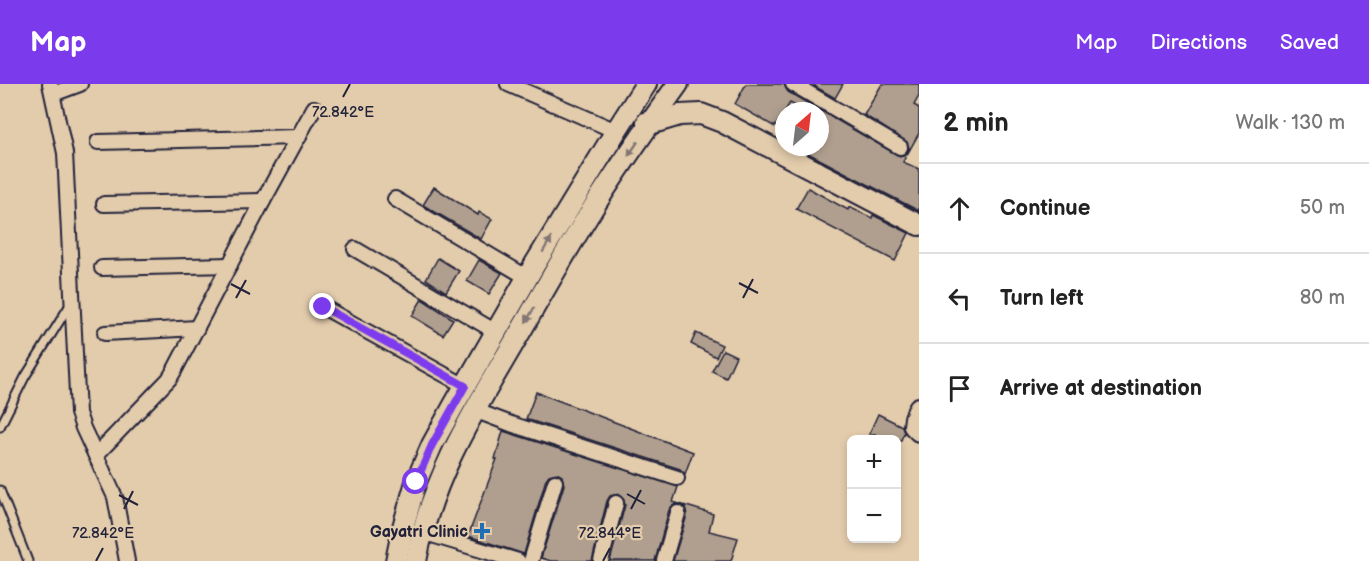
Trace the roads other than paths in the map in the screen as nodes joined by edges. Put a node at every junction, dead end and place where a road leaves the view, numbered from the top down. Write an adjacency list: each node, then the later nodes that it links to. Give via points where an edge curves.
1 (80, 84): 6 (street)
2 (508, 84): 10 (street)
3 (646, 84): 8 (main road)
4 (678, 84): 9 (main road)
5 (793, 84): 13 (street)
6 (52, 89): 22 (street, via 65,153)
7 (314, 108): 11 (street)
8 (629, 112): 9 (main road); 10 (main road)
9 (650, 124): 17 (main road, via 680,115 701,114); 29 (main road, one-way to 29, via 589,215)
10 (616, 131): 21 (main road, one-way to 10)
11 (299, 137): 12 (street); 15 (street)
12 (98, 142)
13 (900, 147)
14 (395, 199): 21 (street)
15 (263, 201): 16 (street); 19 (street)
16 (104, 204)
17 (919, 225)
18 (355, 249): 25 (street)
19 (230, 265): 20 (street); 24 (street)
20 (102, 268)
21 (528, 278): 25 (main road)
22 (72, 301): 30 (lane, via 25,377); 32 (street, via 78,412)
23 (323, 307): 27 (street)
24 (197, 328): 26 (street); 32 (street, via 170,379)
25 (496, 332): 27 (main road)
26 (105, 333)
27 (465, 386): 41 (main road, via 416,482)
28 (919, 408): 31 (main road, via 914,426)
29 (474, 410): 33 (street); 38 (main road, via 450,456)
30 (0, 427)
31 (919, 431)
32 (96, 455): 40 (street, via 115,497)
33 (677, 478)
34 (555, 482): 44 (street)
35 (0, 490): 39 (lane)
36 (616, 503): 45 (street)
37 (678, 513): 46 (street)
38 (422, 532): 42 (main road); 43 (street)
39 (28, 561)
40 (127, 561)
41 (396, 561)
42 (416, 561)
43 (518, 561)
44 (531, 561)
45 (601, 561)
46 (664, 561)

